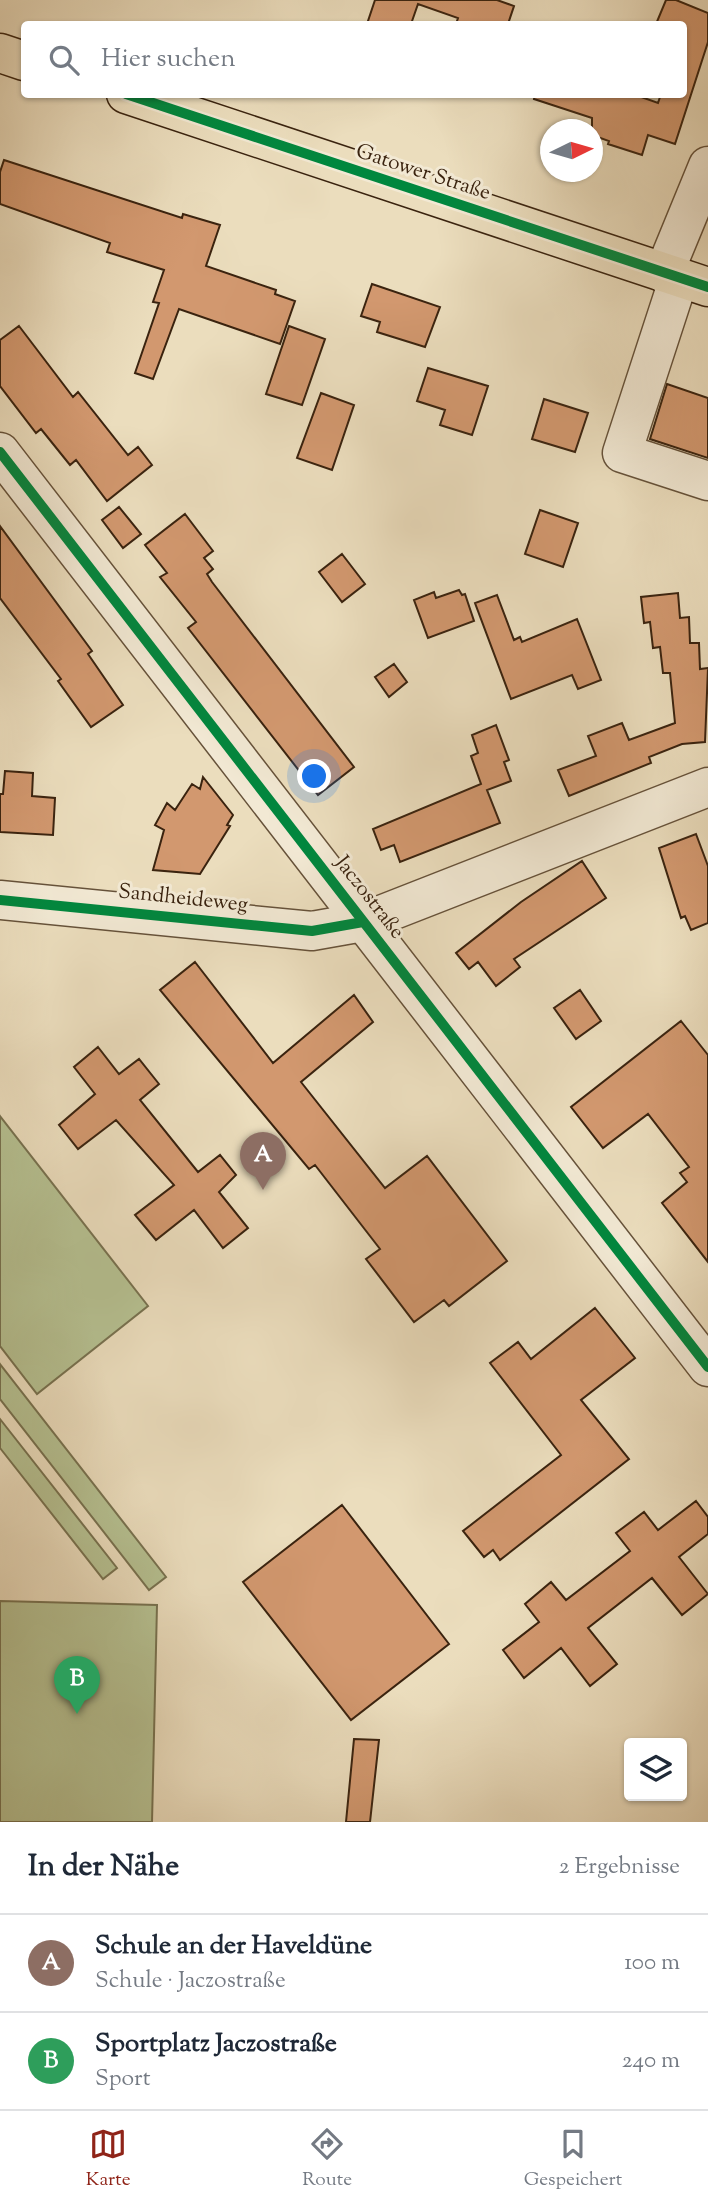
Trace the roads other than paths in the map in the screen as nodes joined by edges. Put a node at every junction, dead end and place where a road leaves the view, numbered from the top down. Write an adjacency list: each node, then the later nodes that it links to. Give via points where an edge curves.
1 (0, 53): 2 (main road)
2 (21, 60)
3 (138, 98): 5 (main road, Gatower Straße)
4 (708, 166): 5 (street)
5 (684, 279): 7 (street, via 622,453)
6 (0, 452): 10 (street, Jaczostraße)
7 (708, 481)
8 (708, 787): 10 (street, Sandheideweg)
9 (0, 900): 10 (street, Sandheideweg, via 312,931)
10 (363, 922): 11 (street, Jaczostraße)
11 (708, 1367)

